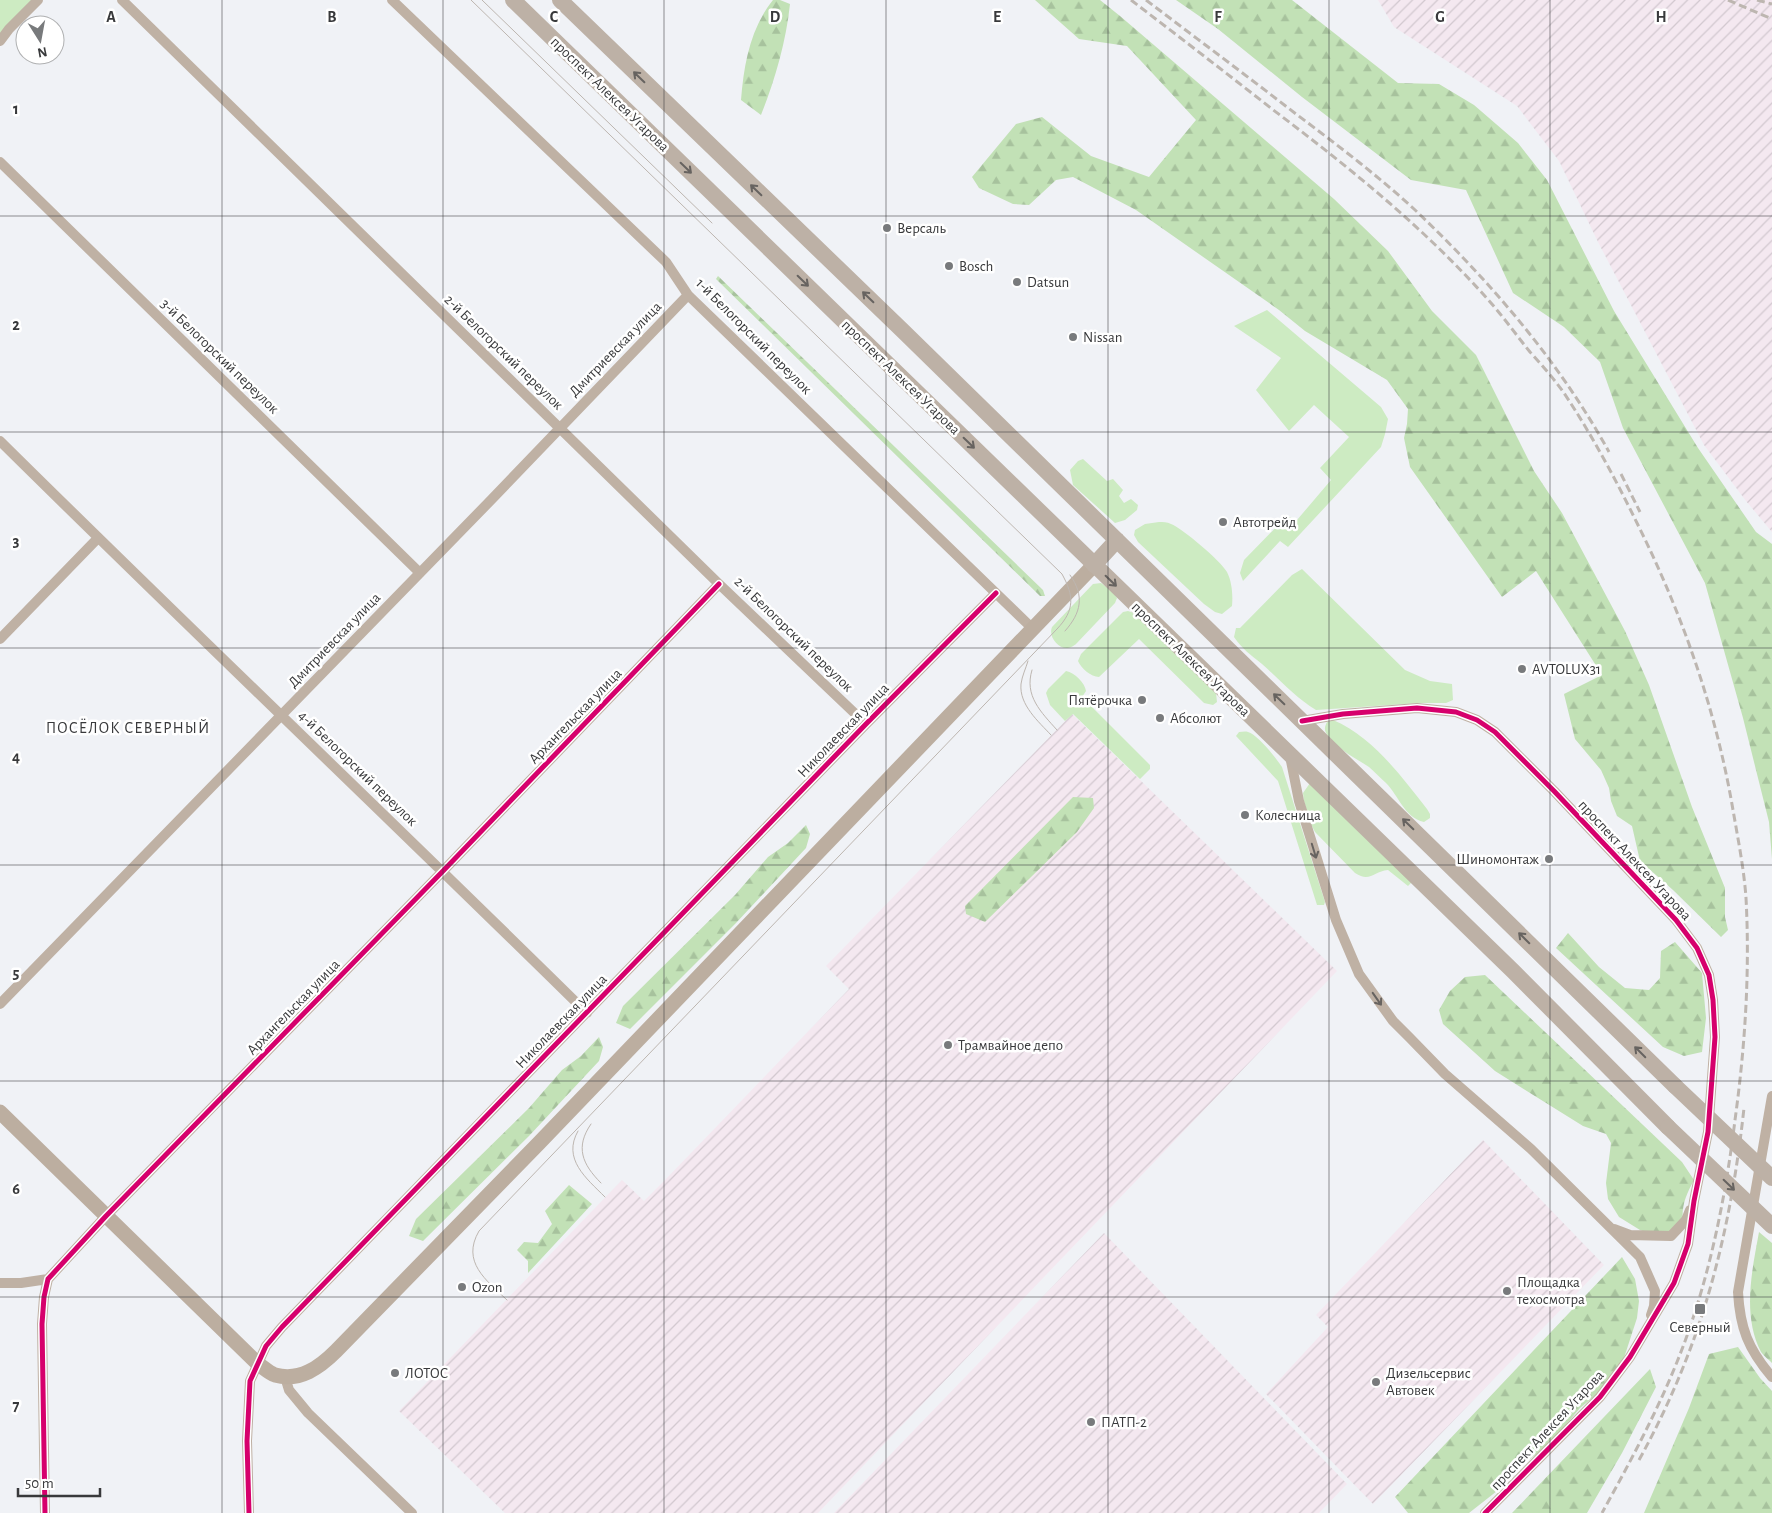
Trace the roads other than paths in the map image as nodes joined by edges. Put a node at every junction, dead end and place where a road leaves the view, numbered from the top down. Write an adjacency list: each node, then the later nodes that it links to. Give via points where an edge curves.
1 (38, 0): 6 (street)
2 (122, 0): 9 (street, 2-й Белогорский переулок)
3 (392, 0): 8 (street, 1-й Белогорский переулок, via 666,262)
4 (513, 0): 13 (main road, проспект Алексея Угарова, one-way to 13)
5 (560, 0): 12 (main road, one-way to 5)
6 (0, 41)
7 (0, 162): 14 (street, 3-й Белогорский переулок)
8 (688, 295): 9 (street, Дмитриевская улица); 16 (street, 1-й Белогорский переулок)
9 (560, 428): 14 (street, Дмитриевская улица); 15 (street, 2-й Белогорский переулок)
10 (0, 441): 11 (street, 4-й Белогорский переулок)
11 (98, 538): 18 (street); 19 (street, 4-й Белогорский переулок)
12 (1117, 540): 13 (main road); 20 (main road, one-way to 12)
13 (1094, 565): 17 (main road); 22 (main road, проспект Алексея Угарова, one-way to 22)
14 (420, 572): 19 (street, Дмитриевская улица)
15 (719, 584): 21 (street, 2-й Белогорский переулок); 23 (street, Архангельская улица)
16 (996, 593): 17 (street, 1-й Белогорский переулок); 21 (street, Николаевская улица)
17 (1033, 629): 37 (main road, via 539,1144 321,1366)
18 (0, 639)
19 (282, 715): 23 (street, 4-й Белогорский переулок); 24 (street, Дмитриевская улица)
20 (1302, 722): 28 (main road, one-way to 20, bridge); 29 (street, проспект Алексея Угарова, via 1343,714 1417,708 1456,712 1477,720 1495,732 1554,791 1676,920 1697,948 1709,975 1714,1000 1708,1132)
21 (866, 724): 25 (street, Николаевская улица)
22 (1289, 753): 31 (street, проспект Алексея Угарова, one-way to 31, via 1299,801 1336,920 1359,974 1393,1021 1445,1074 1531,1149); 32 (main road, проспект Алексея Угарова, one-way to 32, bridge)
23 (443, 871): 25 (street, 4-й Белогорский переулок); 30 (street, Архангельская улица)
24 (0, 1004)
25 (587, 1013): 36 (street, Николаевская улица, via 282,1327 266,1346)
26 (1772, 1096): 38 (street, via 1738,1292 1740,1316 1749,1344)
27 (0, 1112): 30 (main road)
28 (1772, 1178)
29 (1694, 1200): 31 (street, проспект Алексея Угарова, via 1686,1220 1671,1236 1630,1235); 35 (street, проспект Алексея Угарова, via 1688,1244 1674,1283)
30 (106, 1216): 33 (street, Архангельская улица); 36 (main road)
31 (1609, 1226): 35 (street, проспект Алексея Угарова, via 1640,1257 1655,1291)
32 (1772, 1226)
33 (48, 1279): 34 (street); 39 (street, via 42,1324)
34 (0, 1283)
35 (1647, 1329): 42 (street, проспект Алексея Угарова, via 1600,1397)
36 (258, 1364): 37 (main road, via 273,1374); 40 (street, Николаевская улица, via 248,1395)
37 (285, 1376): 41 (street, via 290,1390 308,1413)
38 (1772, 1377)
39 (45, 1513)
40 (249, 1513)
41 (412, 1513)
42 (1485, 1513)

